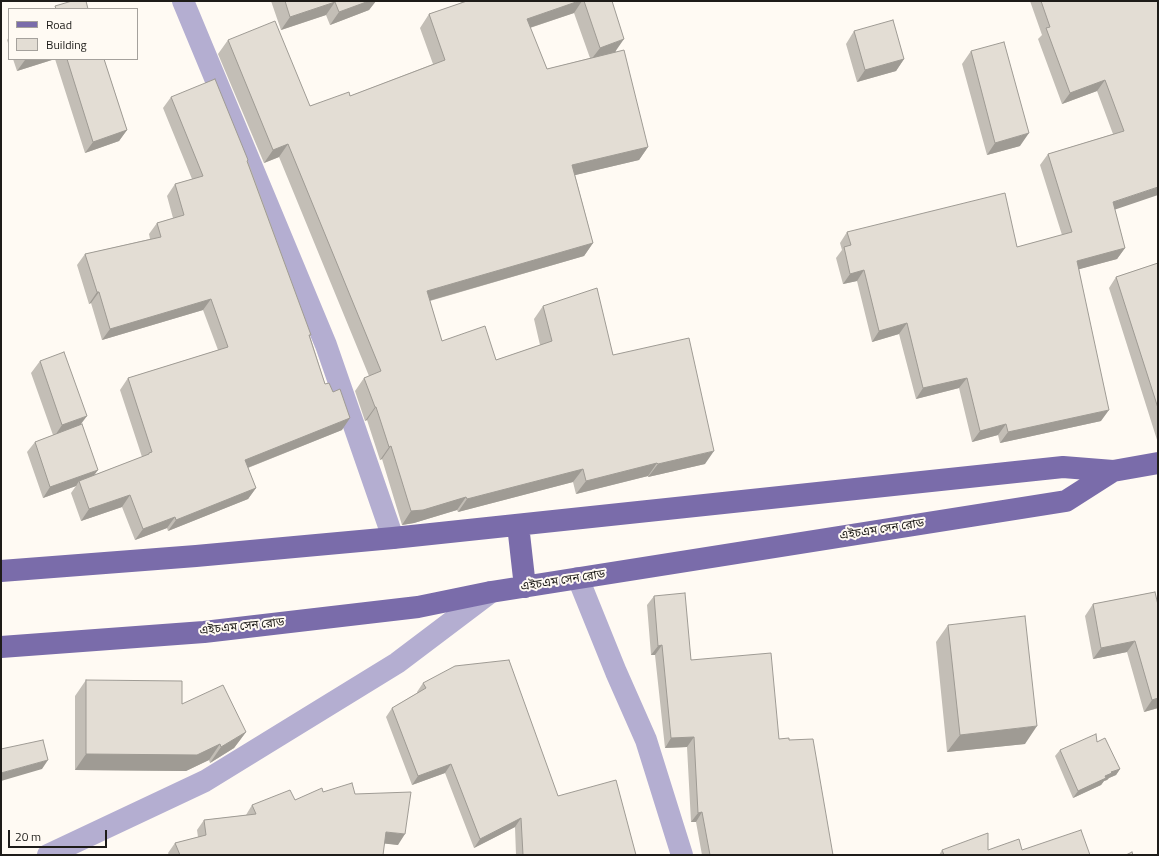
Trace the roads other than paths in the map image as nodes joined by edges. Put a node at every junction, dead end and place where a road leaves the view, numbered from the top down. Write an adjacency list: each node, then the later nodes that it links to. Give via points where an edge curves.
1 (183, 1): 5 (street, via 326,345)
2 (1158, 463): 3 (main road, এইচএম সেন রোড)
3 (1113, 470): 4 (main road, এইচএম সেন রোড, via 1063,467); 7 (main road, এইচএম সেন রোড, via 1066,500)
4 (518, 525): 5 (main road, এইচএম সেন রোড); 8 (main road)
5 (393, 538): 6 (main road, এইচএম সেন রোড)
6 (1, 570)
7 (578, 578): 8 (main road, এইচএম সেন রোড); 12 (street, via 646,740)
8 (525, 587): 9 (main road, এইচএম সেন রোড)
9 (491, 592): 10 (main road, এইচএম সেন রোড, via 418,607 204,632); 11 (street, via 397,663 205,780)
10 (1, 647)
11 (48, 855)
12 (682, 855)

